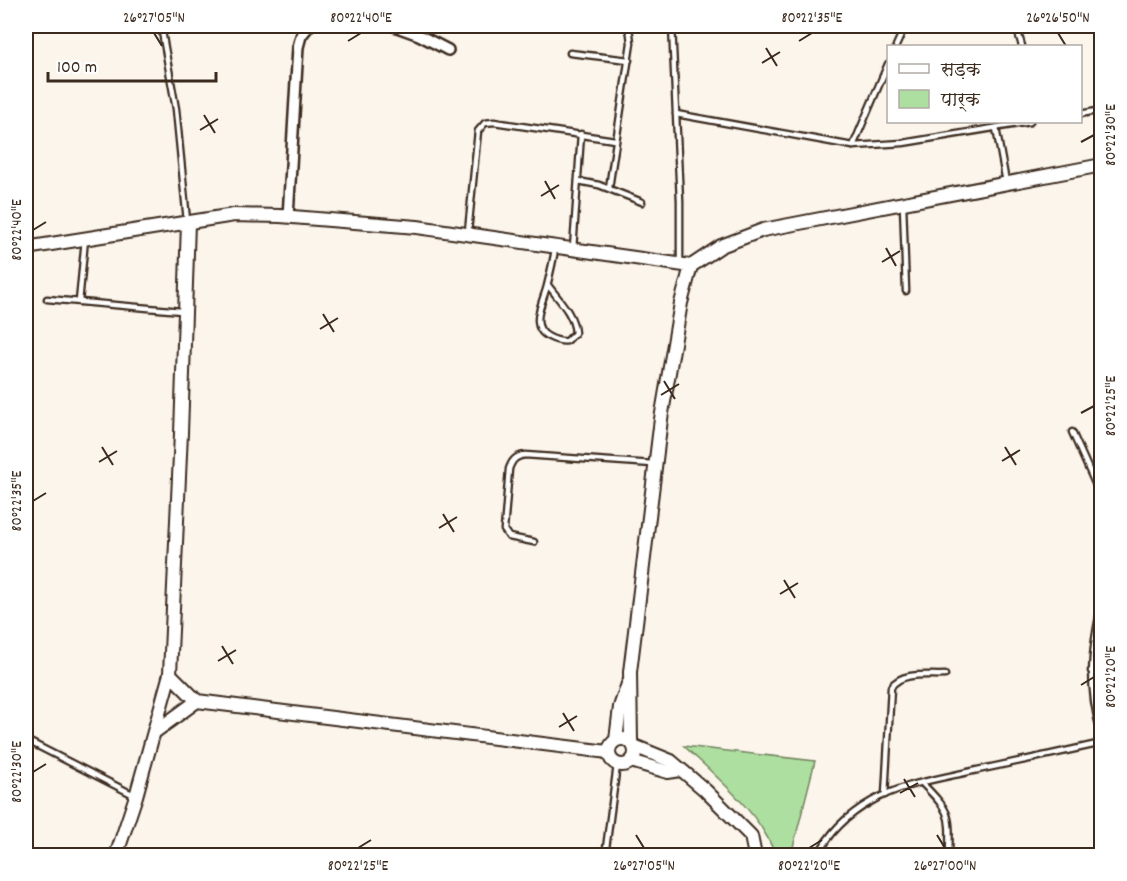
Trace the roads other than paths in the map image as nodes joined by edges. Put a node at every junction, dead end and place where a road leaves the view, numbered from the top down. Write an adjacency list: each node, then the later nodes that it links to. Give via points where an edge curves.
1 (161, 26): 29 (lane, via 176,109)
2 (309, 26): 28 (street, via 298,47)
3 (394, 26): 10 (street)
4 (627, 26): 12 (lane)
5 (672, 26): 15 (lane)
6 (904, 26): 8 (lane)
7 (1017, 26): 9 (lane)
8 (896, 45)
9 (1022, 45)
10 (448, 50)
11 (570, 53): 12 (lane)
12 (628, 60): 20 (lane)
13 (887, 66): 21 (lane)
14 (1101, 110): 16 (lane)
15 (676, 114): 21 (lane); 35 (lane)
16 (1082, 114)
17 (1024, 123): 18 (lane)
18 (996, 128): 21 (lane, via 903,143); 24 (lane)
19 (581, 134): 20 (lane); 23 (lane); 30 (lane, via 485,123 478,132)
20 (615, 140): 25 (lane)
21 (853, 146)
22 (1101, 165): 24 (street)
23 (578, 181): 25 (lane); 34 (lane)
24 (1006, 184): 27 (street)
25 (609, 188): 26 (lane)
26 (642, 202)
27 (903, 203): 35 (street, via 763,230); 37 (lane)
28 (288, 217): 29 (street, via 234,215); 30 (street)
29 (188, 223): 31 (street); 40 (street)
30 (467, 234): 32 (street)
31 (85, 239): 33 (street); 39 (lane)
32 (556, 247): 34 (street); 36 (lane)
33 (26, 249)
34 (573, 249): 35 (street)
35 (686, 265): 42 (street)
36 (548, 285): 36 (lane, via 574,324 575,333 567,341 558,342 540,329 539,311)
37 (906, 291)
38 (47, 299): 39 (lane)
39 (79, 302): 40 (lane)
40 (185, 312): 48 (street)
41 (1072, 432): 43 (lane)
42 (656, 464): 44 (lane, via 517,457 509,469 504,530 509,537); 50 (street)
43 (1101, 500)
44 (534, 542)
45 (1101, 603): 47 (lane)
46 (1101, 669): 47 (lane)
47 (1091, 671): 53 (lane, via 1091,693)
48 (171, 674): 51 (street); 52 (street)
49 (945, 675): 63 (lane, via 909,676 891,687)
50 (630, 677): 55 (street, via 620,707); 57 (street)
51 (197, 701): 52 (street); 58 (street)
52 (156, 731): 64 (street)
53 (1101, 736)
54 (26, 740): 64 (lane)
55 (616, 740): 57 (street, via 621,738); 58 (street)
56 (1101, 743): 62 (lane)
57 (632, 744): 59 (street); 61 (street, via 671,761)
58 (608, 752): 60 (street)
59 (632, 761): 60 (street); 61 (street, via 668,772)
60 (617, 765): 66 (lane)
61 (680, 770): 67 (street, via 751,836)
62 (922, 783): 63 (lane); 69 (lane, via 944,806 948,816)
63 (885, 795): 68 (lane, via 838,825)
64 (136, 796): 65 (street)
65 (116, 855)
66 (605, 855)
67 (755, 855)
68 (818, 855)
69 (949, 855)

